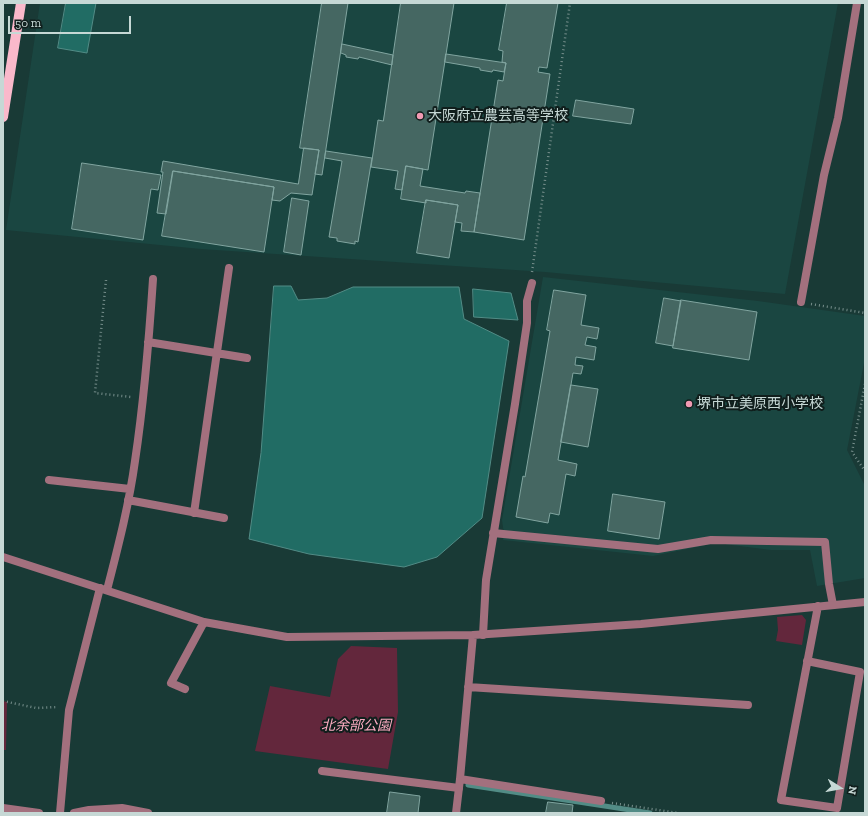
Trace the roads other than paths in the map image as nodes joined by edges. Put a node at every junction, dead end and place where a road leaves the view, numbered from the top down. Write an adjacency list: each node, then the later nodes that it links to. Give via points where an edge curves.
1 (21, 3): 3 (main road)
2 (857, 3): 7 (street, via 838,118 824,175)
3 (3, 116)
4 (230, 268): 9 (street)
5 (153, 279): 8 (street)
6 (532, 283): 16 (street, via 527,301 527,323)
7 (801, 302)
8 (148, 342): 9 (street); 12 (street, via 144,399)
9 (217, 354): 10 (street); 14 (street)
10 (247, 358)
11 (49, 480): 12 (street)
12 (130, 489): 13 (street)
13 (128, 500): 14 (street); 18 (street, via 122,532)
14 (194, 513): 15 (street)
15 (224, 518)
16 (493, 533): 20 (street, via 658,550 712,540 824,542); 24 (street, via 486,580)
17 (3, 556): 18 (street)
18 (104, 589): 22 (street); 35 (street, via 70,706)
19 (865, 602): 20 (street)
20 (834, 605): 21 (street)
21 (818, 606): 24 (street, via 641,624); 25 (street)
22 (204, 622): 23 (street, via 287,637); 27 (street, via 171,683)
23 (473, 635): 24 (street); 26 (street)
24 (483, 635)
25 (807, 661): 25 (street, via 860,672 837,808 781,800)
26 (468, 687): 28 (street); 30 (street)
27 (185, 689)
28 (748, 705)
29 (322, 771): 31 (street)
30 (460, 779): 31 (street); 32 (street)
31 (459, 788): 38 (street)
32 (601, 801)
33 (3, 808): 34 (street)
34 (39, 813)
35 (60, 813)
36 (74, 813): 37 (street, via 122,808)
37 (148, 813)
38 (456, 813)

